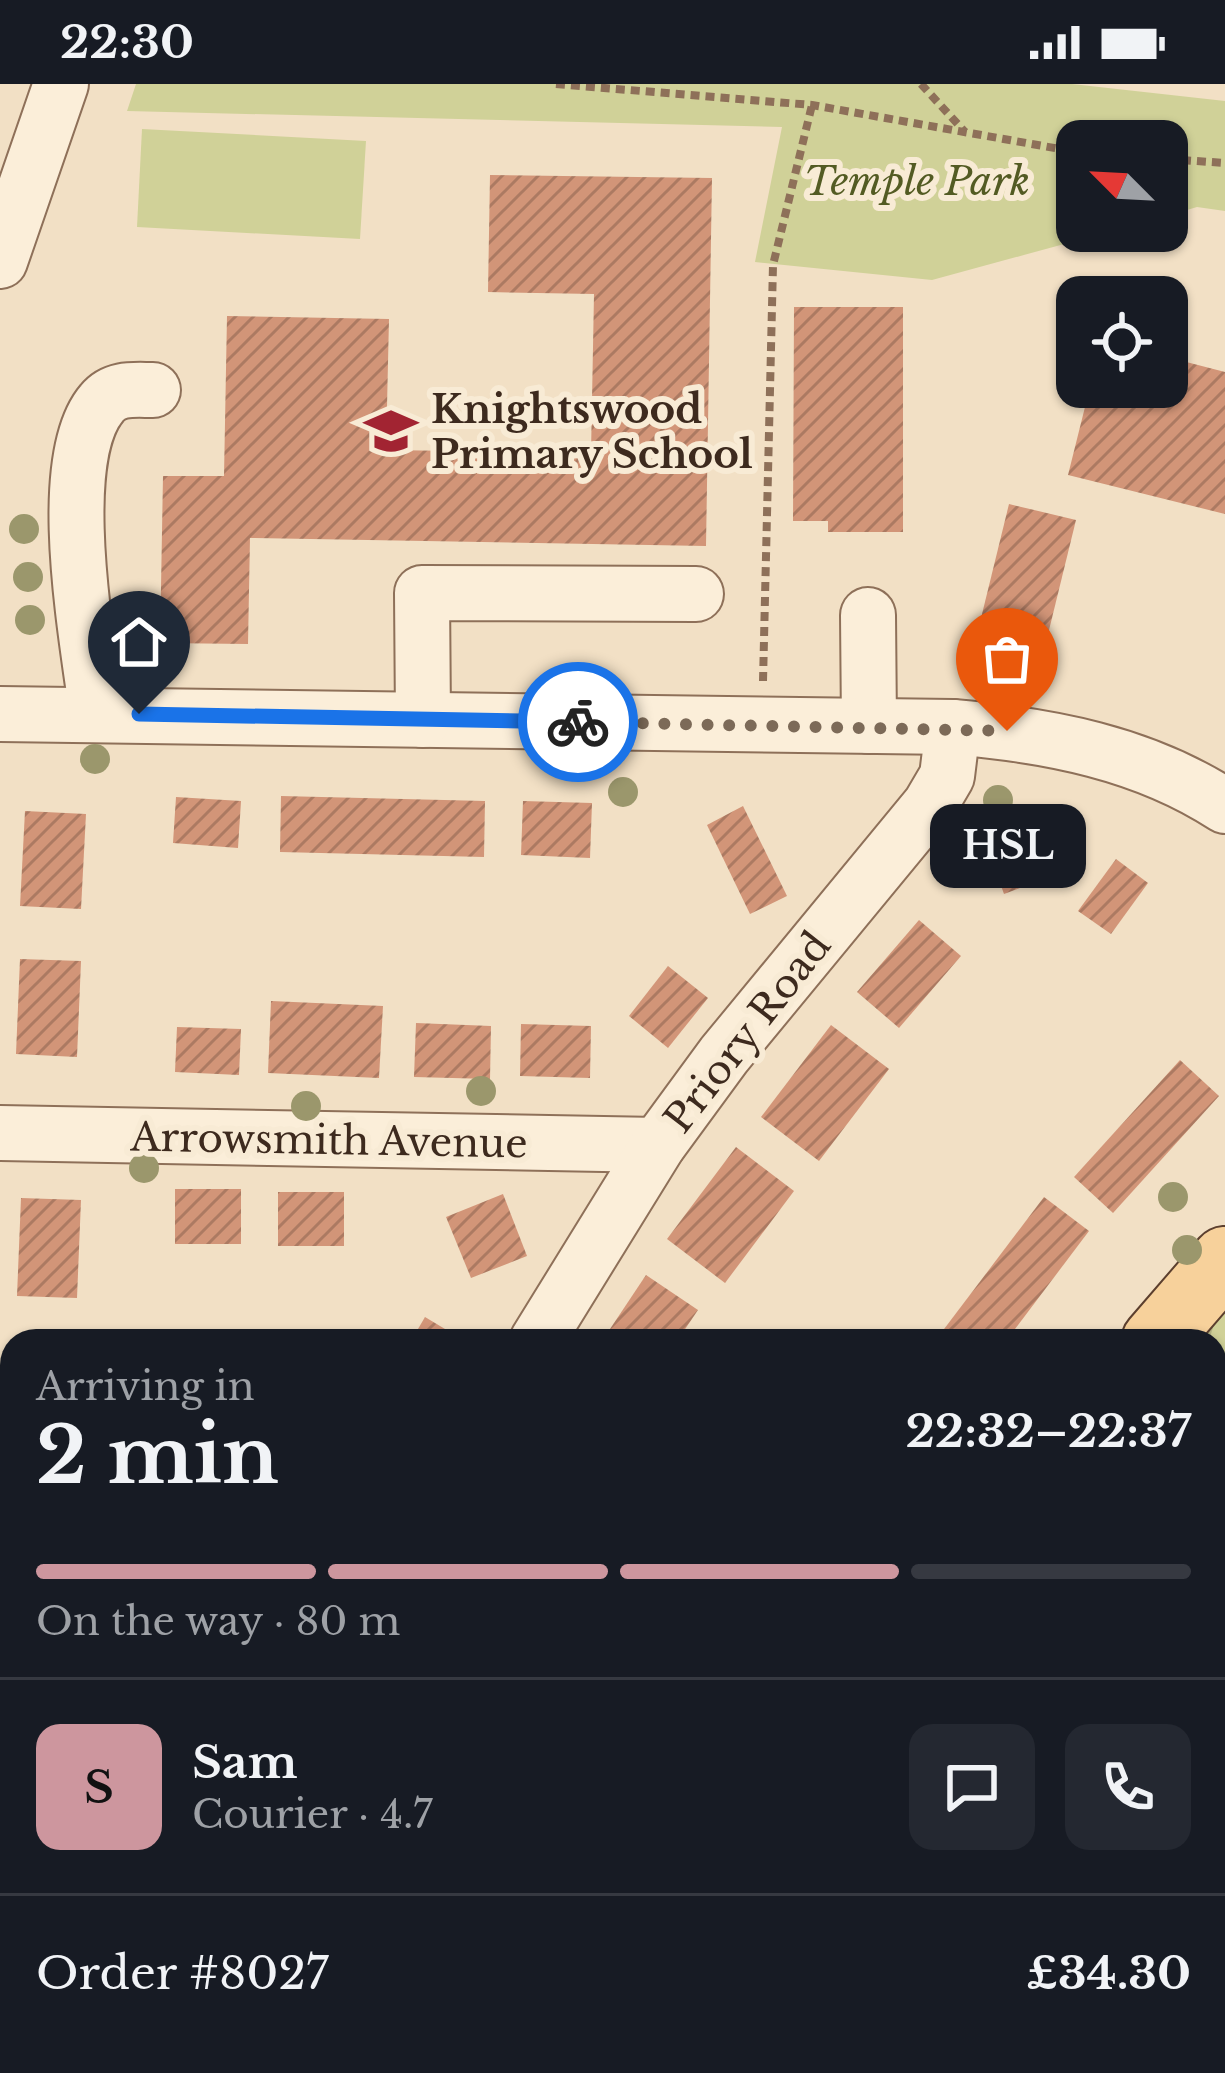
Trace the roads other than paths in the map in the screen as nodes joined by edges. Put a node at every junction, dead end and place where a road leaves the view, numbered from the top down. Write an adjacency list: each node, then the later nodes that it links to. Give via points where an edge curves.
1 (51, 109): 2 (street)
2 (0, 261)
3 (153, 390): 7 (street, via 121,389 102,402 80,465 78,554)
4 (696, 594): 8 (street, via 422,593)
5 (868, 615): 9 (street)
6 (0, 713): 7 (street)
7 (97, 714): 8 (street)
8 (423, 720): 9 (street)
9 (869, 727): 10 (street)
10 (953, 728): 11 (street, via 1075,742); 13 (street, Priory Road, via 947,776 930,805)
11 (1225, 806)
12 (0, 1133): 13 (street, Arrowsmith Avenue)
13 (658, 1145): 15 (street, Priory Road)
14 (1225, 1260): 16 (main road)
15 (544, 1329)
16 (1165, 1329)

